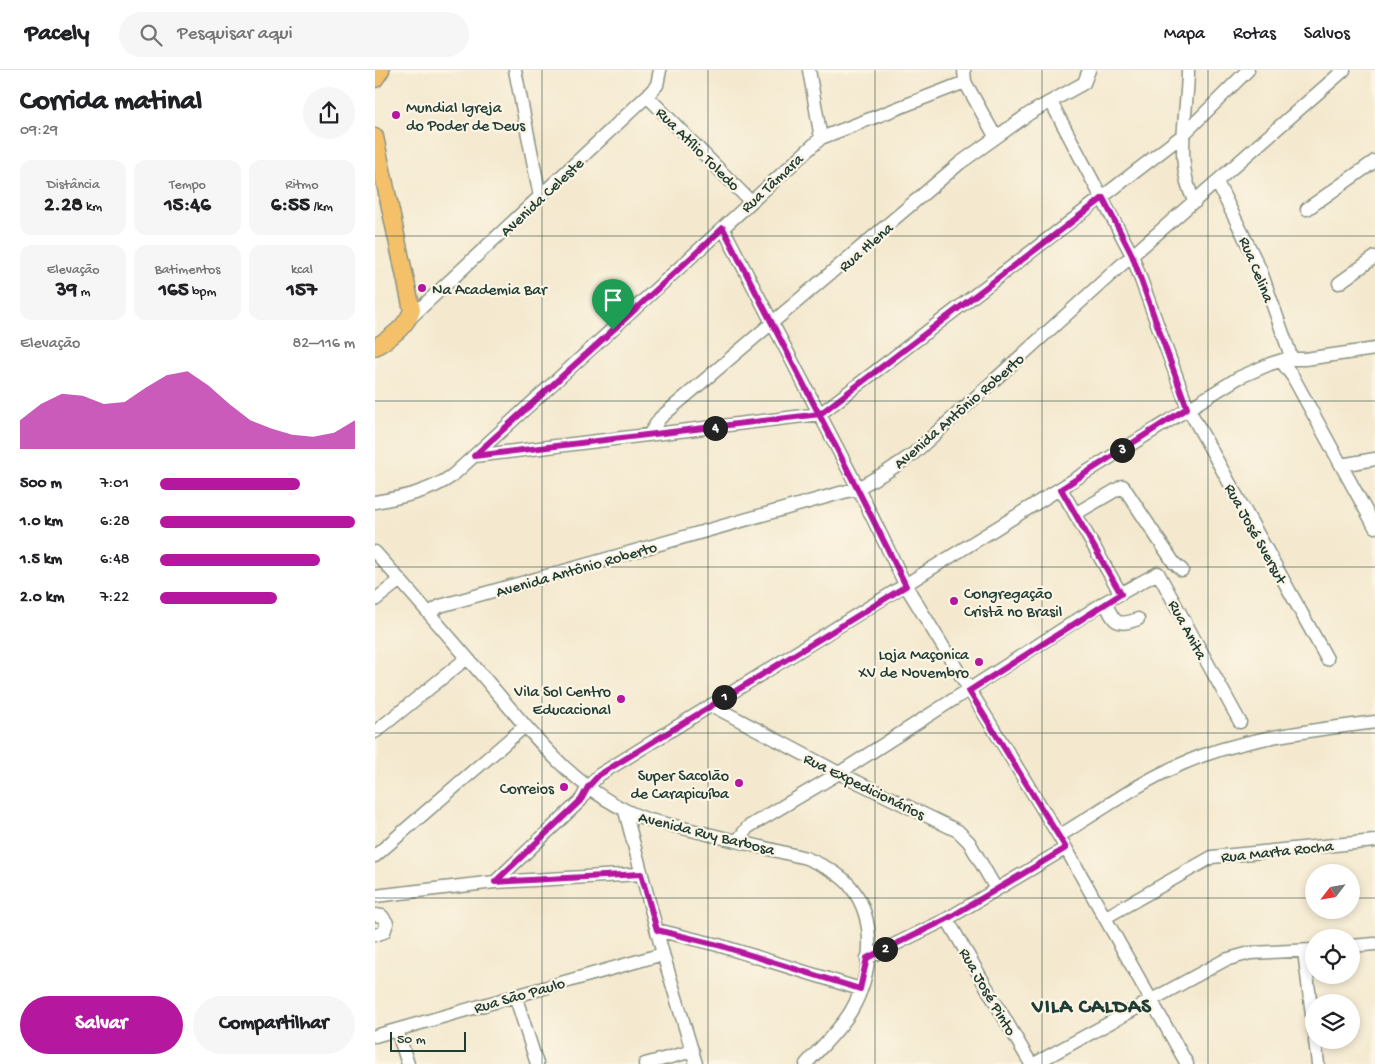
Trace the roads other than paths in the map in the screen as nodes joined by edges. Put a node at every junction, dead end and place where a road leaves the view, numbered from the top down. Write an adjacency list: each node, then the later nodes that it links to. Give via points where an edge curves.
1 (381, 70): 10 (main road)
2 (515, 70): 19 (street)
3 (660, 70): 11 (street, Avenida Celeste, via 657,85)
4 (809, 70): 15 (street)
5 (1089, 70): 12 (street, Rua Hlena, via 1083,84)
6 (1189, 70): 13 (street)
7 (1248, 70): 13 (street)
8 (1344, 70): 18 (street, Avenida Antônio Roberto)
9 (965, 76): 14 (street); 15 (street)
10 (375, 79)
11 (647, 96): 19 (street, Avenida Celeste); 21 (street, Rua Atílio Toledo)
12 (1051, 102): 14 (street, Rua Hlena); 20 (street, Rua José Sversut)
13 (1183, 135): 20 (street); 22 (street, via 1186,186)
14 (995, 136): 31 (street, Rua Hlena)
15 (821, 138): 21 (street, Rua Tâmara)
16 (376, 147): 28 (main road)
17 (1375, 161): 23 (street)
18 (1217, 182): 22 (street, Avenida Antônio Roberto); 34 (street, Rua Celina, via 1261,269)
19 (541, 196): 29 (street, Avenida Celeste)
20 (1103, 198): 25 (street, Rua José Sversut); 36 (street)
21 (750, 201): 24 (street, Rua Tâmara)
22 (1195, 202): 25 (street, Avenida Antônio Roberto)
23 (1307, 210)
24 (723, 228): 31 (street); 38 (street, Rua Tâmara)
25 (1132, 255): 35 (street, Rua José Sversut); 41 (street, Avenida Antônio Roberto, via 913,454)
26 (1375, 257): 27 (street)
27 (1339, 283)
28 (408, 295): 29 (street, via 418,300); 30 (main road, via 411,310)
29 (434, 295): 30 (street, Avenida Celeste)
30 (408, 320): 32 (main road, Avenida Celeste)
31 (772, 325): 36 (street); 37 (street, Rua Hlena, via 660,418)
32 (375, 346)
33 (1375, 349): 34 (street)
34 (1286, 360): 35 (street, via 1255,370); 40 (street, Rua Celina)
35 (1187, 408): 42 (street); 56 (street, Rua José Sversut)
36 (820, 414): 37 (street); 41 (street)
37 (649, 435): 38 (street)
38 (474, 456): 43 (street, Rua Tâmara, via 439,486)
39 (1375, 458): 40 (street)
40 (1341, 465): 45 (street, Rua Celina)
41 (858, 488): 49 (street); 53 (street, Avenida Antônio Roberto, via 440,606)
42 (1061, 489): 44 (street); 49 (street)
43 (375, 502)
44 (1075, 514): 47 (street, via 1123,486 1174,563); 50 (street)
45 (1375, 527)
46 (375, 552): 48 (street, Avenida Ruy Barbosa)
47 (1182, 570)
48 (400, 580): 51 (street); 53 (street, Avenida Ruy Barbosa)
49 (906, 586): 57 (street); 58 (street)
50 (1121, 594): 52 (street); 59 (street, Rua Anita, via 1158,573)
51 (375, 600)
52 (1105, 602): 54 (street, via 1119,623); 57 (street)
53 (429, 613): 55 (street, Avenida Ruy Barbosa)
54 (1138, 619)
55 (467, 658): 61 (street, Avenida Ruy Barbosa); 62 (street)
56 (1327, 659)
57 (969, 691): 63 (street); 66 (street)
58 (711, 705): 63 (street, Rua Expedicionários); 64 (street, via 599,775)
59 (1240, 722)
60 (1375, 722): 66 (street, via 1284,735 1206,755 1166,772)
61 (525, 726): 64 (street, Avenida Ruy Barbosa, via 558,762); 70 (street)
62 (375, 732)
63 (839, 774): 67 (street, via 747,826); 73 (street, Rua Expedicionários, via 958,831 969,842)
64 (588, 787): 65 (street, Avenida Ruy Barbosa); 72 (street, via 581,800)
65 (625, 811): 67 (street, Avenida Ruy Barbosa, via 673,826); 71 (street)
66 (1059, 836): 69 (street)
67 (738, 840): 84 (street, Avenida Ruy Barbosa, via 806,858 851,886 867,922)
68 (1375, 841): 76 (street, Rua Marta Rocha, via 1212,857)
69 (1066, 848): 73 (street); 76 (street)
70 (375, 856)
71 (641, 874): 72 (street); 78 (street)
72 (495, 882): 74 (street)
73 (997, 889): 77 (street)
74 (375, 896)
75 (375, 915): 79 (street, via 385,919 387,926 384,932)
76 (1106, 917): 87 (street)
77 (947, 919): 84 (street); 97 (street, Rua José Pinto)
78 (657, 930): 83 (street); 85 (street, via 718,945)
79 (375, 935)
80 (1375, 944): 81 (street)
81 (1360, 945)
82 (1305, 950): 87 (street, via 1238,955)
83 (663, 954): 86 (street, Rua São Paulo); 91 (street)
84 (867, 958): 85 (street, Avenida Ruy Barbosa)
85 (860, 989): 96 (street, Avenida Ruy Barbosa, via 841,1026)
86 (515, 995): 88 (street, Rua São Paulo); 93 (street)
87 (1151, 1001): 97 (street); 98 (street)
88 (397, 1030): 89 (street, Rua São Paulo); 92 (street)
89 (375, 1036)
90 (1316, 1049): 99 (street)
91 (693, 1051): 94 (street); 95 (street)
92 (409, 1064)
93 (537, 1064)
94 (645, 1064)
95 (696, 1064)
96 (806, 1064)
97 (1033, 1064)
98 (1187, 1064)
99 (1318, 1064)

